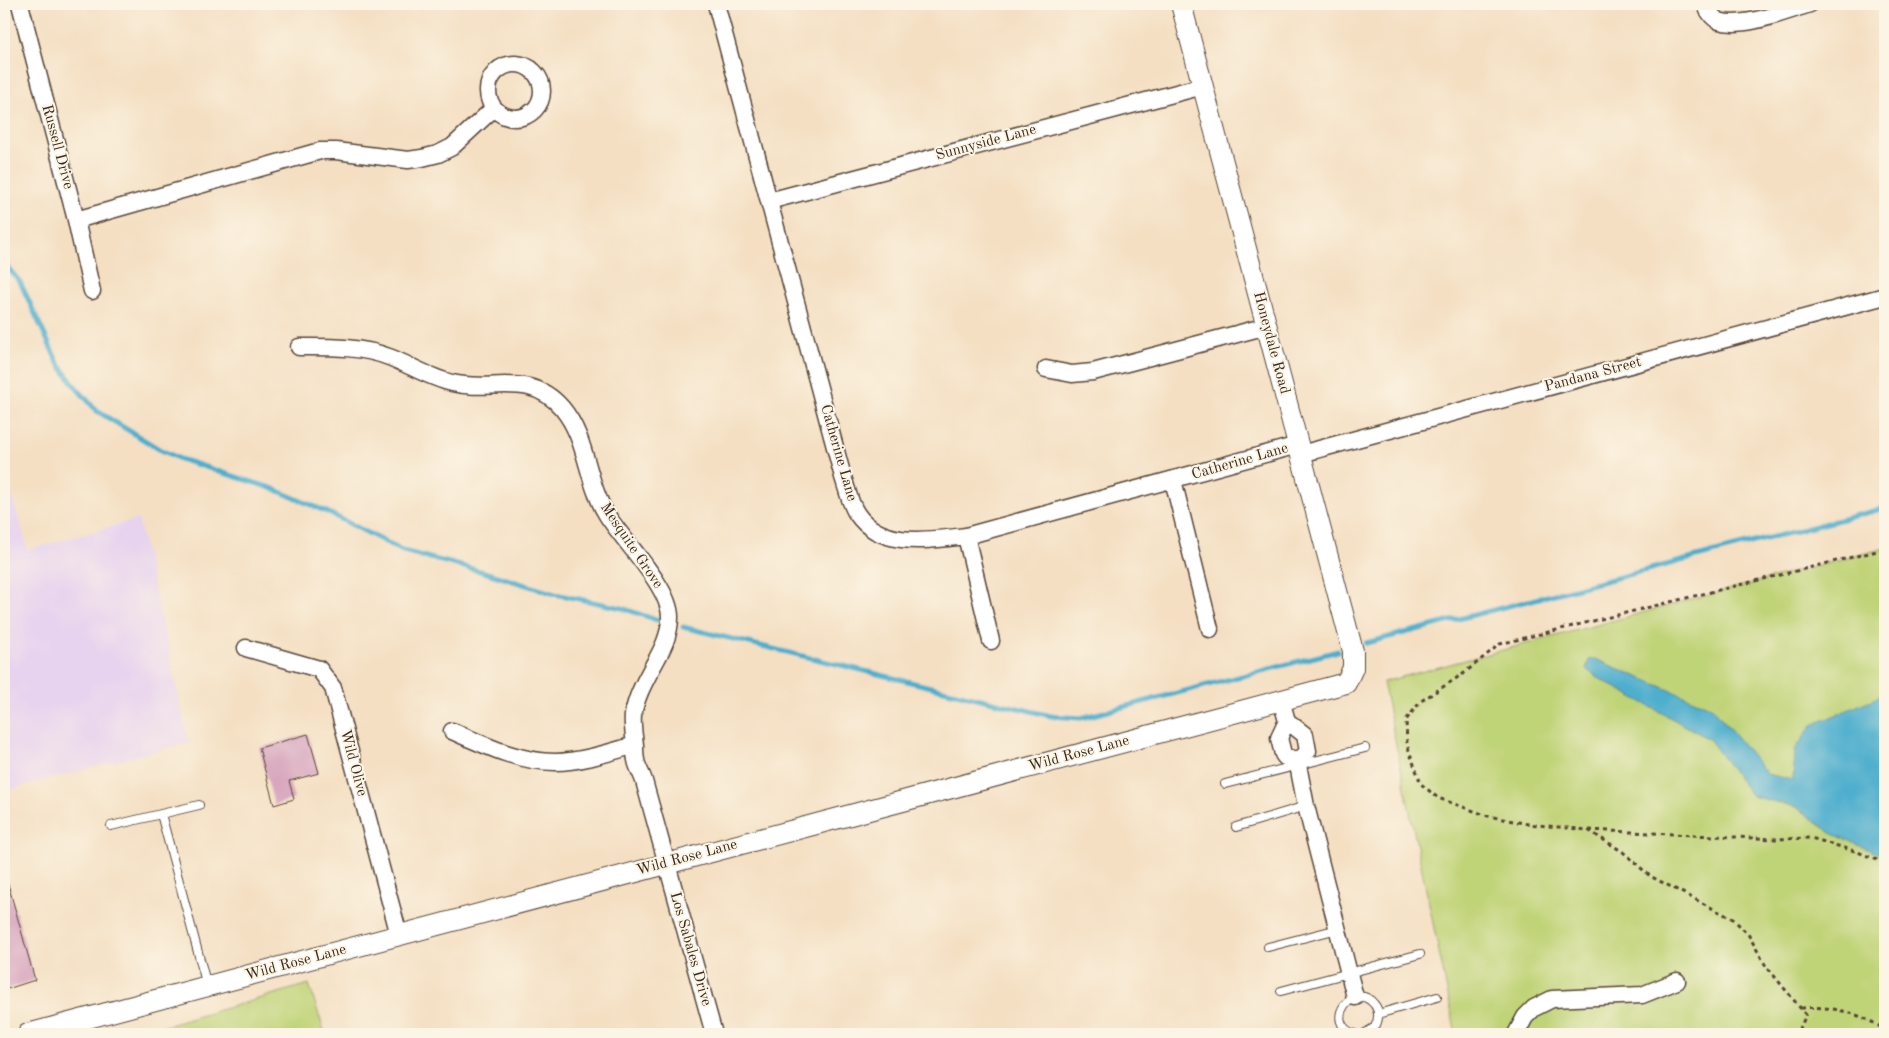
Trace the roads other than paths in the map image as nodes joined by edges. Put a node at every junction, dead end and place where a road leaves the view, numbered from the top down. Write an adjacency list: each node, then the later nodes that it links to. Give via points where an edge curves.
1 (20, 4): 9 (street, Russell Drive)
2 (716, 4): 8 (street, Catherine Lane)
3 (1181, 4): 6 (street, Honeydale Road)
4 (1706, 4): 5 (street, via 1708,12 1718,21 1734,23)
5 (1810, 4)
6 (1203, 86): 8 (street, Sunnyside Lane); 12 (street, Honeydale Road)
7 (493, 108): 9 (street, via 452,147 438,154 408,160 320,151)
8 (769, 201): 17 (street, Catherine Lane, via 843,478 856,513 866,525 881,534 899,538 916,541)
9 (76, 220): 10 (street, Russell Drive)
10 (92, 291)
11 (1885, 296): 15 (street, Pandana Street)
12 (1267, 326): 14 (street, via 1093,372 1072,374); 15 (street, Honeydale Road)
13 (300, 347): 25 (street, Mesquite Grove, via 374,352 466,386 527,386 541,391 563,409 580,438 603,508 652,576 666,599 670,614 665,643 635,708)
14 (1046, 369)
15 (1300, 450): 16 (street, Catherine Lane); 21 (street, Honeydale Road, via 1353,651 1353,668)
16 (1173, 480): 17 (street, Catherine Lane); 18 (street)
17 (966, 536): 19 (street)
18 (1210, 629)
19 (991, 641)
20 (246, 648): 36 (street, Wild Olive, via 319,669 333,688)
21 (1346, 682): 22 (street, Wild Rose Lane)
22 (1281, 700): 23 (street); 34 (street, Wild Rose Lane)
23 (1286, 721): 27 (street, via 1279,738 1283,754); 27 (street, via 1304,735 1308,751)
24 (452, 731): 25 (street, via 504,753 555,762 598,756)
25 (635, 745): 34 (street, Mesquite Grove, via 636,760)
26 (1365, 748): 27 (lane)
27 (1299, 763): 28 (lane); 30 (street)
28 (1225, 784)
29 (200, 805): 31 (lane)
30 (1306, 806): 33 (lane); 35 (street)
31 (161, 814): 32 (lane); 41 (lane)
32 (111, 826)
33 (1236, 827)
34 (666, 864): 36 (street, Wild Rose Lane); 47 (street, Los Sabales Drive)
35 (1338, 929): 37 (lane); 39 (street)
36 (399, 935): 41 (street, Wild Rose Lane)
37 (1268, 947)
38 (1420, 954): 39 (lane)
39 (1349, 973): 42 (lane); 43 (street)
40 (1677, 981): 50 (street, via 1642,995 1552,999 1534,1008)
41 (207, 986): 46 (street, Wild Rose Lane)
42 (1281, 991)
43 (1355, 998): 45 (lane, via 1362,997 1373,1003); 48 (lane, via 1345,1004 1341,1015 1344,1026)
44 (1437, 998): 45 (lane)
45 (1378, 1014): 49 (lane, via 1375,1027)
46 (28, 1034)
47 (714, 1034)
48 (1355, 1034)
49 (1364, 1034)
50 (1516, 1034)

